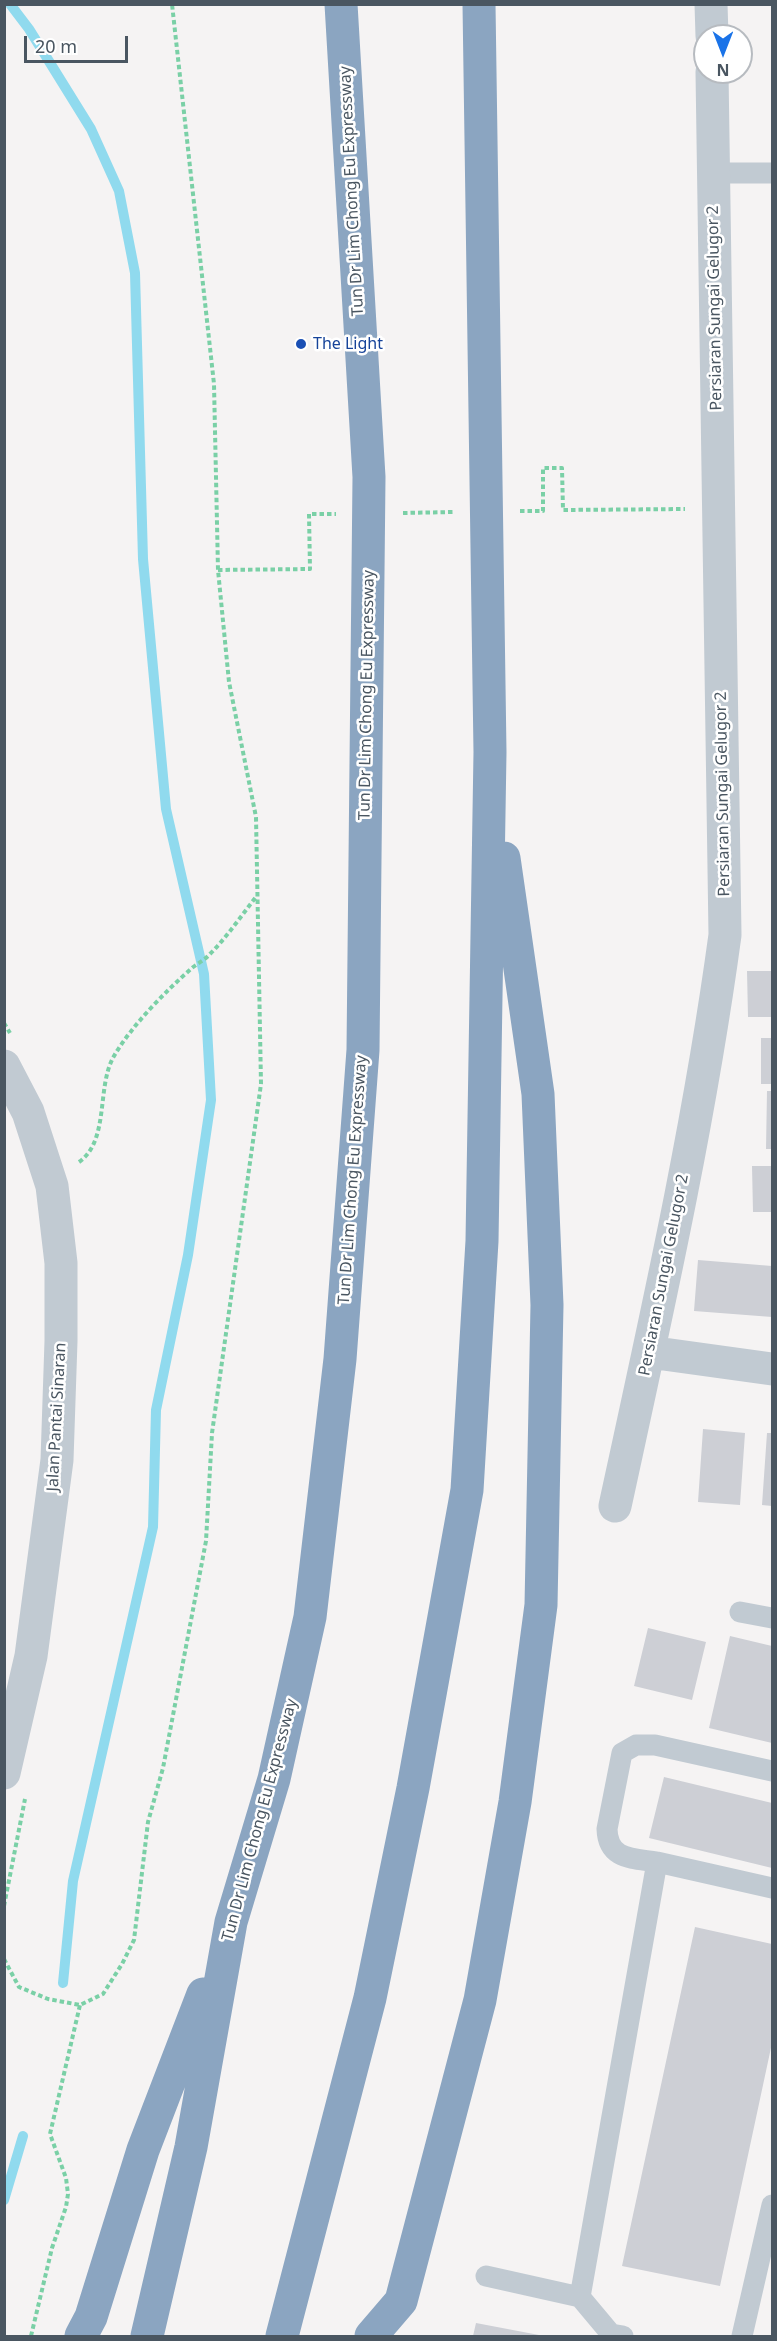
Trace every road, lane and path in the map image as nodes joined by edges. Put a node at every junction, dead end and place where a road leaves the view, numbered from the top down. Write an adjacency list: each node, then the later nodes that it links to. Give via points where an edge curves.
1 (172, 4): 14 (path, via 214,384)
2 (341, 4): 29 (highway, Tun Dr Lim Chong Eu Expressway, via 369,477 363,1050 340,1359 310,1617 273,1779)
3 (479, 4): 15 (highway)
4 (711, 4): 5 (street)
5 (712, 24)
6 (712, 84): 7 (street, Persiaran Sungai Gelugor 2)
7 (713, 173): 8 (lane); 9 (street, Persiaran Sungai Gelugor 2)
8 (772, 173)
9 (718, 508): 10 (path, via 563,510 562,468 543,468 543,511); 20 (street, Persiaran Sungai Gelugor 2, via 725,935 710,1042)
10 (508, 511)
11 (461, 512): 12 (path)
12 (391, 513)
13 (344, 514): 14 (path, via 309,514 310,569)
14 (218, 570): 16 (path, via 229,682 256,817)
15 (490, 752): 35 (highway, via 537,1094 547,1305 541,1605 515,1802 480,2000); 40 (highway, via 482,1241 467,1490 370,1998)
16 (257, 897): 19 (path, via 209,956 155,1002 113,1057 97,1140 88,1156); 31 (path, via 261,1084 212,1433 206,1541 163,1768 148,1822 134,1940 103,1994)
17 (4, 1023): 18 (path)
18 (9, 1054): 26 (street, Jalan Pantai Sinaran, via 52,1186 61,1263 61,1341 57,1460 31,1656)
19 (74, 1165)
20 (649, 1352): 21 (street); 22 (street, Persiaran Sungai Gelugor 2)
21 (772, 1369)
22 (615, 1506)
23 (740, 1612): 24 (lane)
24 (772, 1618)
25 (772, 1771): 27 (lane, via 655,1745 636,1745 622,1753 607,1842 626,1857)
26 (4, 1773)
27 (657, 1863): 28 (lane); 34 (lane)
28 (772, 1888)
29 (231, 1922): 38 (highway, via 143,2150 91,2318); 39 (highway, Tun Dr Lim Chong Eu Expressway, via 190,2147)
30 (4, 1959): 31 (path, via 19,1987 48,1999)
31 (80, 2005): 37 (path, via 50,2134 68,2194)
32 (772, 2205): 43 (lane)
33 (486, 2276): 34 (lane)
34 (580, 2297): 36 (lane)
35 (401, 2301): 41 (highway); 42 (highway)
36 (615, 2336)
37 (31, 2337)
38 (81, 2337)
39 (147, 2337)
40 (282, 2337)
41 (357, 2337)
42 (371, 2337)
43 (742, 2337)

